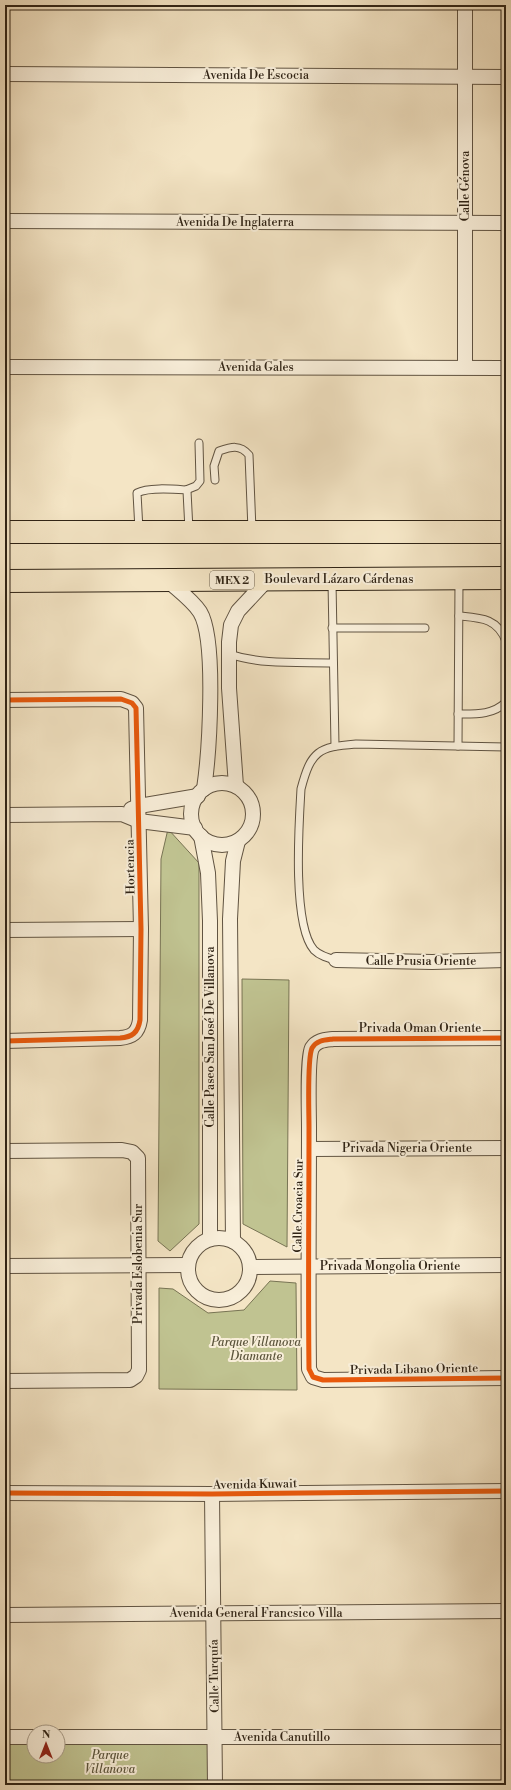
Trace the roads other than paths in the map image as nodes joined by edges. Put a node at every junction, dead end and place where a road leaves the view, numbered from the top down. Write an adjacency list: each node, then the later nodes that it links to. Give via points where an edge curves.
1 (465, 5): 3 (street, Calle Génova)
2 (5, 74): 3 (street, Avenida De Escocia)
3 (464, 76): 4 (street, Avenida De Escocia); 6 (street, Calle Génova)
4 (506, 77)
5 (5, 220): 6 (street, Avenida De Inglaterra)
6 (465, 223): 7 (street, Avenida De Inglaterra); 9 (street, Calle Génova)
7 (506, 223)
8 (5, 367): 9 (street, Avenida Gales)
9 (465, 367): 10 (street, Avenida Gales)
10 (506, 368)
11 (199, 443): 13 (lane, via 200,481 196,486)
12 (215, 480): 17 (lane, via 214,466 219,451 232,446 244,449 249,455)
13 (186, 490): 15 (lane, via 145,490 137,493); 16 (lane)
14 (5, 532): 15 (main road)
15 (139, 532): 16 (main road)
16 (189, 532): 17 (main road)
17 (252, 532): 18 (main road)
18 (506, 532)
19 (459, 578): 20 (main road, Boulevard Lázaro Cárdenas / MEX 2); 21 (main road, Boulevard Lázaro Cárdenas / MEX 2); 25 (lane)
20 (506, 578)
21 (332, 579): 23 (main road, Boulevard Lázaro Cárdenas / MEX 2); 26 (lane)
22 (167, 580): 23 (main road, Boulevard Lázaro Cárdenas / MEX 2); 24 (main road, Boulevard Lázaro Cárdenas / MEX 2); 38 (street, via 192,602 205,624 210,723)
23 (267, 580): 29 (street, via 250,596 231,624)
24 (5, 581)
25 (459, 616): 28 (lane, via 490,621 503,632); 33 (lane)
26 (332, 628): 27 (lane); 30 (lane)
27 (425, 628)
28 (506, 641)
29 (229, 654): 30 (lane, via 249,660); 37 (street)
30 (333, 663): 34 (lane)
31 (5, 700): 39 (street, Hortencia, via 121,700 132,703 137,714)
32 (506, 702): 33 (lane, via 492,712)
33 (458, 714): 35 (lane)
34 (335, 746): 35 (lane); 47 (lane, via 322,750 312,758 301,788 300,899 308,941 323,957)
35 (458, 746): 36 (lane)
36 (506, 747)
37 (236, 786): 38 (street, via 220,784); 44 (street, via 250,800 253,813 248,832)
38 (201, 793): 39 (street); 43 (street, via 193,804 192,814)
39 (138, 806): 40 (street); 42 (street, Hortencia)
40 (122, 814): 41 (street); 42 (street)
41 (5, 815)
42 (139, 821): 43 (street); 45 (street, Hortencia)
43 (198, 832): 44 (street, via 215,844 227,845); 50 (street, Calle Paseo San José De Villanova, via 208,873)
44 (238, 841): 49 (street, Calle Paseo San José De Villanova, via 231,879)
45 (141, 929): 46 (street); 53 (street, Hortencia, via 139,1029 129,1037)
46 (5, 930)
47 (336, 960): 48 (street, Calle Prusia Oriente)
48 (506, 960)
49 (230, 1023): 50 (street); 58 (street, Calle Paseo San José De Villanova)
50 (210, 1024): 57 (street, Calle Paseo San José De Villanova)
51 (506, 1038): 52 (street, Privada Oman Oriente)
52 (333, 1039): 55 (street, Calle Croacia Sur, via 316,1043 312,1049)
53 (5, 1041)
54 (506, 1148): 55 (street, Privada Nigeria Oriente)
55 (309, 1149): 64 (street, Calle Croacia Sur)
56 (5, 1151): 59 (street, Privada Eslobenia Sur, via 132,1152 138,1158)
57 (210, 1239): 58 (street); 60 (street, via 195,1248)
58 (233, 1241): 63 (street, via 247,1255)
59 (138, 1265): 60 (street); 61 (street); 67 (street, Privada Eslobenia Sur, via 139,1370 136,1376 130,1380)
60 (188, 1265): 63 (street, via 190,1281 194,1288 199,1294 214,1300 229,1299 243,1290 250,1276)
61 (5, 1266)
62 (506, 1266): 64 (street, Privada Mongolia Oriente)
63 (250, 1267): 64 (street, Privada Mongolia Oriente)
64 (308, 1267): 66 (street, Calle Croacia Sur, via 309,1369 313,1377)
65 (506, 1378): 66 (street, Privada Libano Oriente)
66 (323, 1380)
67 (5, 1381)
68 (506, 1491): 70 (street, Avenida Kuwait)
69 (5, 1493): 70 (street, Avenida Kuwait)
70 (212, 1494): 72 (street, Calle Turquía)
71 (506, 1611): 72 (street, Avenida General Francsico Villa)
72 (213, 1613): 73 (street, Avenida General Francsico Villa); 74 (street, Calle Turquía)
73 (5, 1615)
74 (215, 1736): 75 (street, Avenida Canutillo); 78 (street, Avenida Canutillo); 79 (street, Calle Turquía)
75 (506, 1736)
76 (5, 1737): 77 (street)
77 (26, 1737)
78 (66, 1737)
79 (215, 1785)

